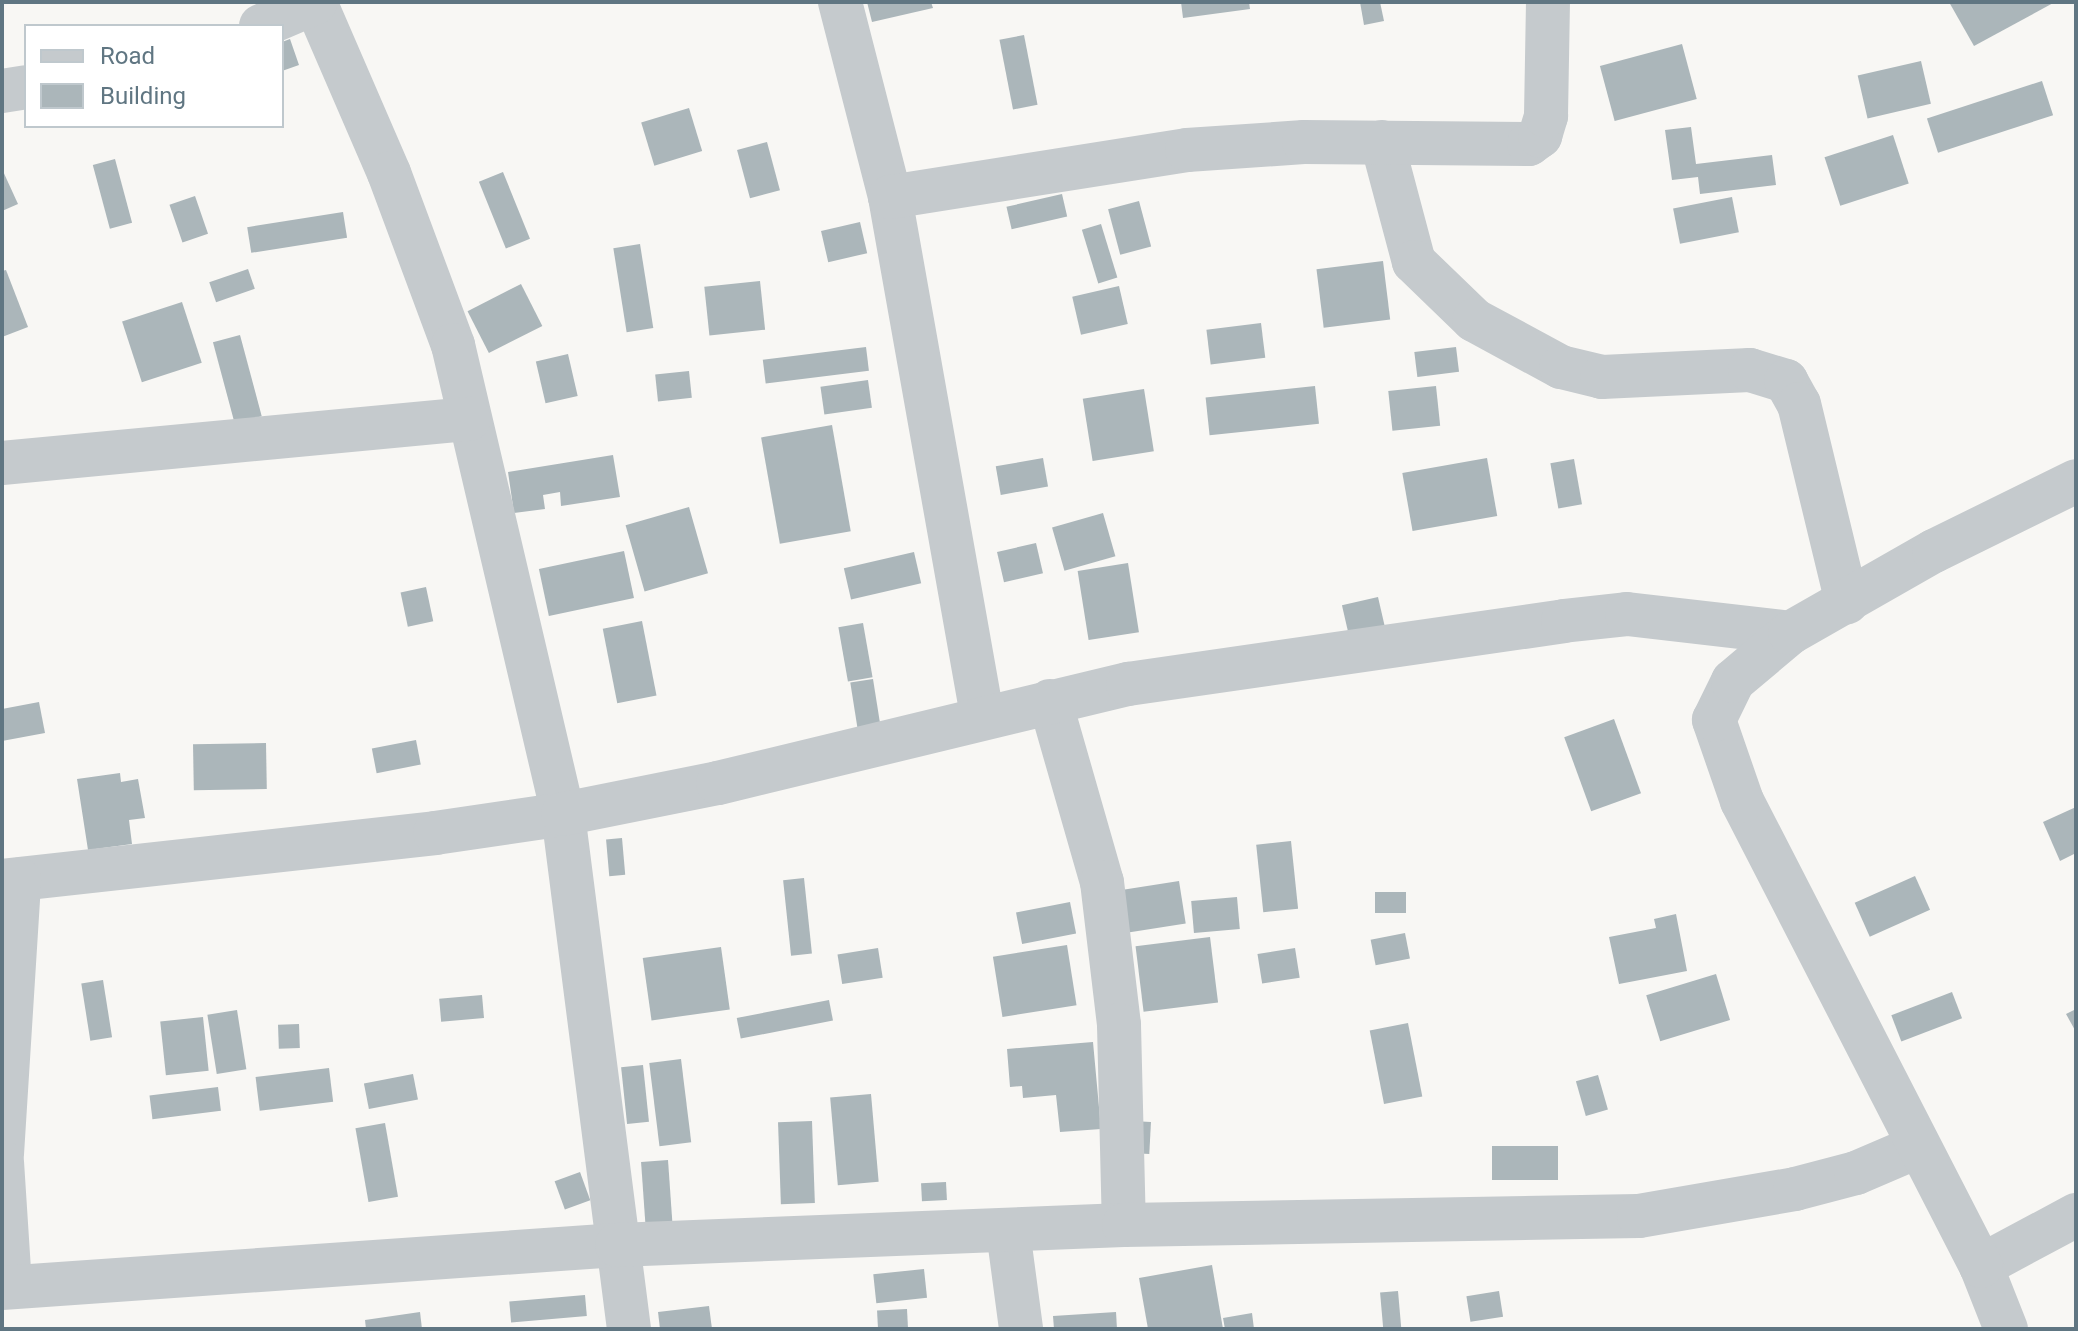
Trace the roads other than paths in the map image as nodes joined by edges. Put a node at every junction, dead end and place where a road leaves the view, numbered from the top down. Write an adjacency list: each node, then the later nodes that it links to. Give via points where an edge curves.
1 (315, 2): 4 (street); 9 (street, via 427,268 453,345)
2 (840, 2): 8 (street)
3 (1548, 2): 7 (street, via 1551,52 1540,136 1515,146)
4 (266, 24)
5 (24, 87): 6 (street)
6 (2, 91)
7 (1382, 142): 8 (street, via 1187,150); 12 (street, via 1414,262 1474,320 1561,367 1602,377 1750,370 1786,381 1799,404)
8 (890, 197): 15 (street)
9 (469, 419): 10 (street); 16 (street)
10 (2, 463)
11 (2076, 481): 12 (street)
12 (1847, 602): 13 (street)
13 (1790, 633): 14 (street, via 1627,614 1128,684); 18 (street, via 1721,697 1715,735 1742,801)
14 (1050, 701): 15 (street); 22 (street, via 1102,882 1119,1025)
15 (982, 715): 16 (street, via 718,783)
16 (563, 814): 17 (street); 24 (street)
17 (10, 881): 19 (street)
18 (1917, 1147): 22 (street, via 1856,1173 1795,1189 1639,1216); 25 (street)
19 (2, 1154)
20 (2, 1162): 26 (street)
21 (2076, 1215): 25 (street)
22 (1124, 1225): 23 (street)
23 (1008, 1231): 24 (street); 28 (street)
24 (617, 1245): 26 (street); 27 (street)
25 (1981, 1266): 29 (street)
26 (6, 1287)
27 (629, 1329)
28 (1021, 1329)
29 (2006, 1329)

